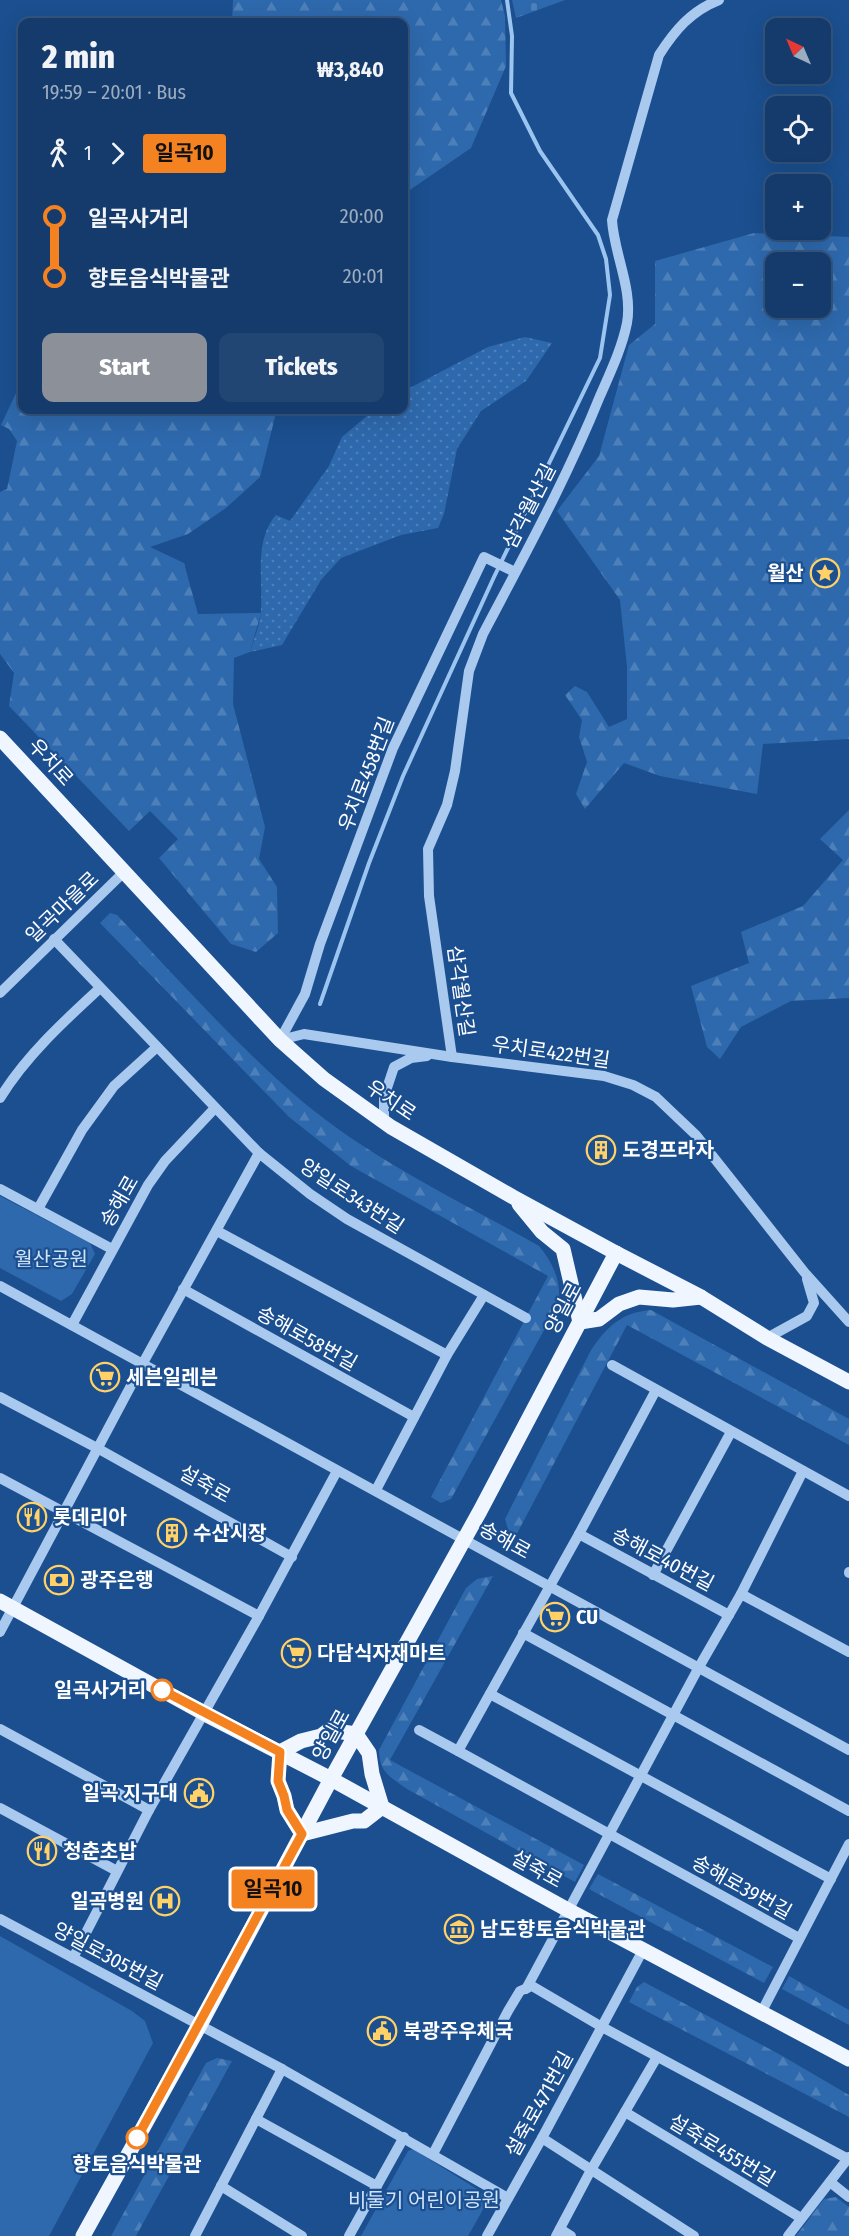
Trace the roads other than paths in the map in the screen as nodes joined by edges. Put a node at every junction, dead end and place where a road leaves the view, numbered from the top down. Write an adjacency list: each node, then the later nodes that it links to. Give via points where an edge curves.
1 (719, 0): 2 (street, 삼각월산길, via 691,14 659,55 612,220 628,297 627,322 589,423)
2 (515, 572): 8 (street, 우치로458번길, via 484,557 393,748 305,994); 11 (street, 삼각월산길, via 483,634 470,671 447,805 428,849 429,896)
3 (0, 738): 4 (main road, 우치로)
4 (124, 872): 5 (street, 일곡마을로); 8 (main road, 우치로)
5 (54, 939): 6 (street, 양일로343번길); 7 (street, 일곡마을로)
6 (100, 988): 9 (street, 양일로343번길); 12 (street, via 47,1038)
7 (0, 993)
8 (280, 1040): 10 (street, 우치로422번길, via 304,1034); 14 (main road, 우치로, via 324,1079)
9 (157, 1047): 13 (street, 양일로343번길); 18 (street, via 114,1086 88,1121)
10 (439, 1055): 11 (street, 우치로422번길); 14 (street, via 411,1058 394,1067 384,1097)
11 (452, 1057): 22 (street, 우치로422번길, via 604,1076 656,1097 696,1135)
12 (0, 1098)
13 (215, 1108): 15 (street, 양일로343번길); 20 (street, 송해로, via 165,1161)
14 (384, 1122): 17 (main road, 우치로)
15 (259, 1153): 19 (street); 25 (street, 양일로343번길, via 347,1219)
16 (0, 1189): 18 (street)
17 (513, 1197): 21 (main road, 우치로); 28 (main road, via 542,1232 563,1249)
18 (38, 1209): 20 (street)
19 (217, 1232): 24 (street); 32 (street)
20 (112, 1249): 30 (street, 송해로)
21 (616, 1253): 26 (main road, 우치로); 28 (main road, 양일로)
22 (805, 1273): 29 (street, 우치로422번길); 31 (street, via 814,1304 807,1316)
23 (0, 1286): 30 (street, 송해로)
24 (183, 1289): 33 (street); 38 (street, 송해로58번길)
25 (484, 1295): 27 (street, 양일로343번길); 32 (street)
26 (701, 1297): 28 (main road, via 639,1297 619,1304 599,1319); 31 (main road, 우치로)
27 (526, 1318)
28 (580, 1322): 48 (main road, 양일로)
29 (849, 1322)
30 (72, 1324): 33 (street, 송해로)
31 (768, 1338): 35 (main road, 우치로)
32 (447, 1355): 38 (street)
33 (143, 1363): 40 (street); 41 (street, 송해로)
34 (612, 1365): 36 (street)
35 (849, 1382)
36 (656, 1390): 39 (street); 47 (street)
37 (0, 1397): 40 (street, 설죽로)
38 (414, 1417): 44 (street)
39 (731, 1432): 42 (street); 50 (street)
40 (97, 1448): 46 (street); 49 (street, 설죽로)
41 (337, 1471): 44 (street, 송해로); 49 (street)
42 (802, 1471): 45 (street); 52 (street, 송해로40번길)
43 (0, 1478): 46 (street)
44 (376, 1490): 48 (street, 송해로)
45 (849, 1496)
46 (64, 1512): 53 (street); 55 (street)
47 (579, 1534): 50 (street, 송해로40번길); 51 (street)
48 (464, 1539): 51 (street, 송해로); 65 (main road, 양일로)
49 (292, 1557): 55 (street)
50 (653, 1575): 54 (street, 송해로40번길)
51 (550, 1586): 57 (street); 59 (street, 송해로)
52 (741, 1594): 54 (street, 송해로40번길); 58 (street)
53 (7, 1605): 56 (street); 61 (main road, 설죽로)
54 (729, 1615): 59 (street, 송해로40번길)
55 (259, 1616): 61 (street)
56 (0, 1632)
57 (523, 1633): 60 (street); 62 (street)
58 (849, 1652)
59 (699, 1667): 62 (street); 66 (street, 송해로)
60 (490, 1694): 67 (street); 69 (street)
61 (205, 1714): 68 (main road, 설죽로); 73 (street)
62 (674, 1715): 69 (street); 74 (street)
63 (0, 1730): 73 (street)
64 (419, 1730): 67 (street, 송해로39번길)
65 (356, 1734): 68 (main road, via 329,1730); 70 (main road, 양일로); 71 (main road, via 369,1753)
66 (849, 1750)
67 (458, 1751): 76 (street, 송해로39번길)
68 (280, 1752): 70 (main road, 설죽로); 75 (main road, via 278,1781 287,1810)
69 (640, 1776): 76 (street); 79 (street)
70 (331, 1779): 71 (main road, 설죽로); 75 (main road, 양일로)
71 (382, 1807): 75 (main road, via 364,1821); 80 (main road, 설죽로)
72 (0, 1808): 78 (street)
73 (149, 1810): 78 (street)
74 (849, 1811)
75 (302, 1834): 87 (main road, 양일로)
76 (609, 1835): 80 (street); 82 (street, 송해로39번길)
77 (849, 1844): 79 (street, 송해로39번길)
78 (117, 1871): 84 (street)
79 (831, 1879): 82 (street, 송해로39번길)
80 (568, 1910): 83 (main road, 설죽로); 85 (street)
81 (0, 1918): 84 (street, 양일로305번길)
82 (799, 1938): 86 (street)
83 (643, 1950): 86 (main road, 설죽로); 88 (street, 설죽로471번길)
84 (73, 1958): 87 (street, 양일로305번길)
85 (526, 1989): 88 (street, via 532,1986); 96 (street, via 520,1991 508,2011)
86 (761, 2013): 90 (main road, 설죽로)
87 (200, 2025): 91 (street); 106 (main road, 양일로)
88 (602, 2027): 89 (street); 95 (street, 설죽로471번길)
89 (657, 2057): 92 (street); 97 (street)
90 (849, 2059)
91 (282, 2069): 93 (street); 94 (street)
92 (625, 2112): 98 (street); 104 (street, 설죽로455번길)
93 (256, 2119): 100 (street); 101 (street)
94 (404, 2137): 96 (street); 100 (street)
95 (542, 2138): 98 (street); 103 (street, 설죽로471번길)
96 (433, 2154): 103 (street)
97 (848, 2158): 99 (street)
98 (591, 2170): 105 (street); 112 (street)
99 (830, 2182): 102 (street); 104 (street)
100 (377, 2186): 109 (street)
101 (221, 2187): 107 (street); 108 (street)
102 (849, 2197)
103 (508, 2198): 110 (street, 설죽로471번길)
104 (801, 2218): 113 (street)
105 (558, 2232): 111 (street)
106 (82, 2236)
107 (195, 2236)
108 (302, 2236)
109 (350, 2236)
110 (487, 2236)
111 (571, 2236)
112 (693, 2236)
113 (788, 2236)

